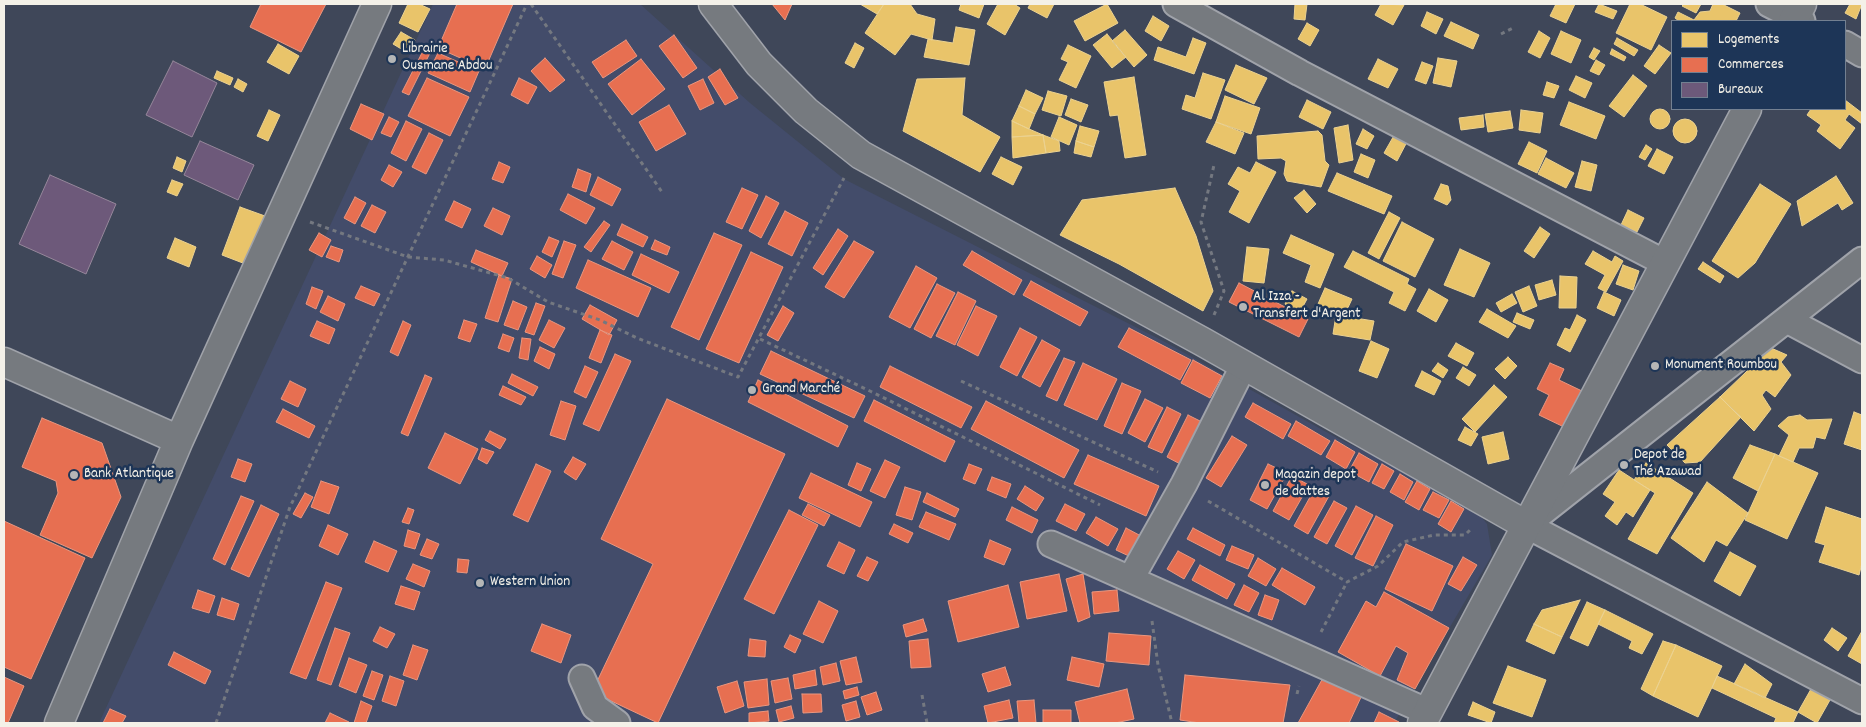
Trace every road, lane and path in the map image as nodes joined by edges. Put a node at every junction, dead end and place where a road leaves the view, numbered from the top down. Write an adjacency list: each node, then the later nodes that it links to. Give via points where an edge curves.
1 (377, 4): 15 (street)
2 (529, 4): 14 (path); 16 (path)
3 (713, 4): 12 (street, via 759,64 806,111)
4 (1176, 4): 18 (street, via 1300,73)
5 (1769, 4): 6 (street)
6 (1798, 16)
7 (1513, 28): 8 (path)
8 (1501, 34)
9 (1846, 45): 10 (street)
10 (1862, 54)
11 (1746, 110): 18 (street)
12 (861, 155): 20 (path, via 844,179); 21 (street)
13 (1214, 165): 21 (path, via 1201,222 1224,291)
14 (662, 192)
15 (283, 213): 16 (path); 26 (street)
16 (408, 258): 20 (path, via 444,260 508,278 548,302 738,377); 38 (path, via 290,507)
17 (1862, 260): 19 (street)
18 (1666, 263): 30 (street)
19 (1787, 320): 22 (street); 30 (street)
20 (760, 339): 28 (path)
21 (1203, 342): 24 (street)
22 (1862, 360)
23 (4, 362): 26 (street)
24 (1244, 365): 27 (street); 29 (street)
25 (961, 381): 27 (path)
26 (179, 440): 37 (street)
27 (1184, 484): 29 (path, via 1347,582 1378,566 1403,542 1434,535 1465,535); 32 (street)
28 (1100, 506)
29 (1495, 507): 30 (street)
30 (1526, 525): 35 (street); 36 (street)
31 (1051, 544): 32 (street)
32 (1139, 582): 36 (street); 41 (path)
33 (582, 678): 39 (street, via 595,707)
34 (922, 695): 40 (path)
35 (1862, 702)
36 (1425, 718)
37 (59, 723)
38 (216, 723)
39 (617, 723)
40 (927, 723)
41 (1172, 723)

